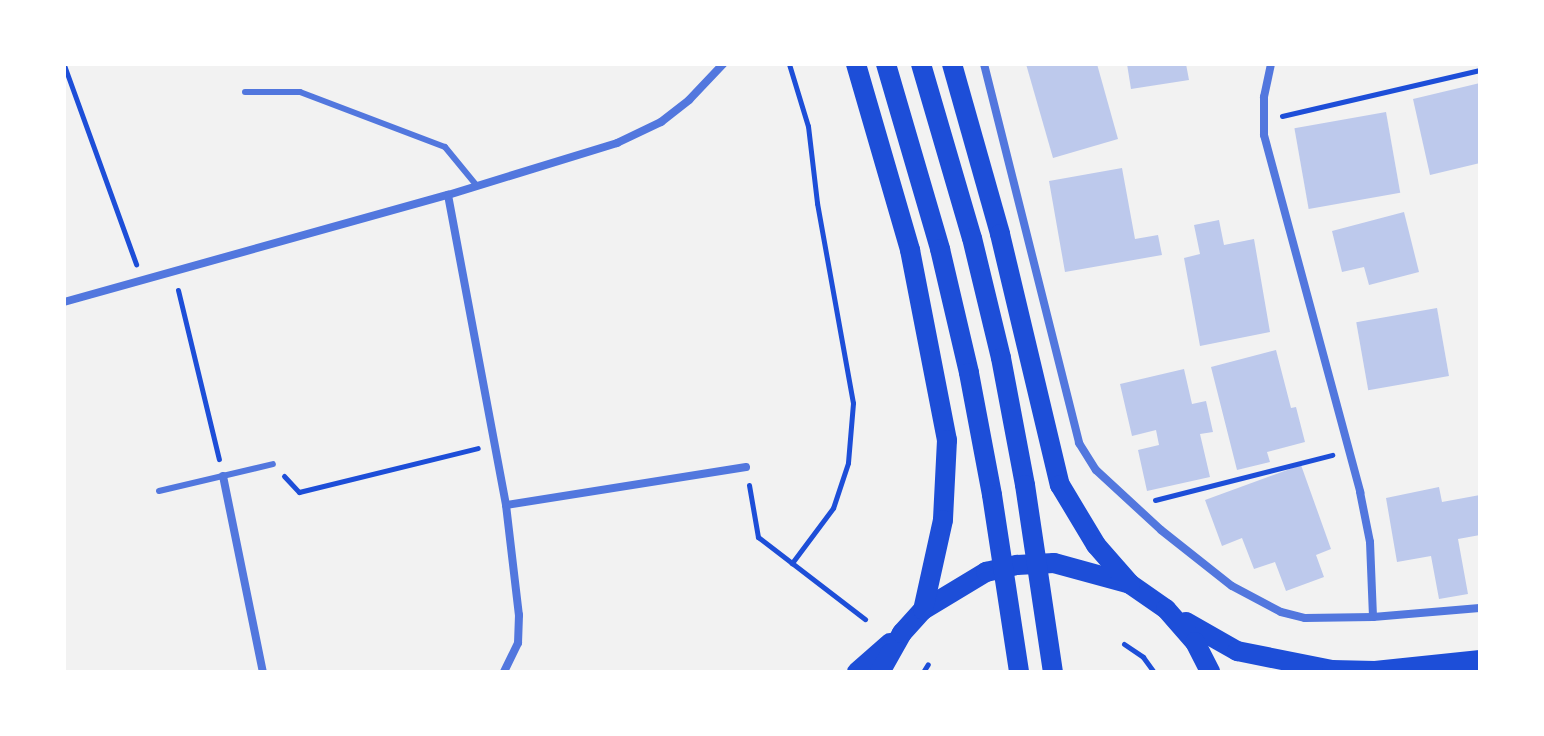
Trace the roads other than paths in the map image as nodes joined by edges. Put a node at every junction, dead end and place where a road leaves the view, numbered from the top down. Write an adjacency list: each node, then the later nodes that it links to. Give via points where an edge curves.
1 (723, 64): 9 (street, via 661,122 617,143)
2 (856, 64): 20 (main road, via 910,250 947,440 943,520)
3 (886, 64): 28 (main road, via 940,249 969,373)
4 (921, 64): 29 (main road, via 1001,358)
5 (952, 64): 17 (main road, via 1000,234 1060,485 1096,545)
6 (984, 64): 21 (street, via 1079,443 1096,470 1257,602 1305,618)
7 (1271, 64): 21 (street, via 1264,135 1370,542)
8 (245, 92): 9 (lane, via 300,92 445,147)
9 (477, 186): 10 (street)
10 (448, 195): 11 (street); 16 (street)
11 (64, 302)
12 (273, 464): 14 (lane)
13 (746, 467): 16 (street)
14 (223, 476): 15 (lane); 24 (street)
15 (159, 491)
16 (506, 505): 25 (street, via 519,615 518,643)
17 (1130, 584): 19 (main road); 20 (main road, via 1062,564 1017,565 986,572)
18 (1480, 608): 21 (street)
19 (1166, 609): 23 (main road, via 1237,651 1294,665 1375,671); 30 (main road, via 1195,642)
20 (923, 610): 22 (main road)
21 (1373, 617)
22 (902, 633): 26 (main road); 27 (main road)
23 (1480, 660)
24 (263, 672)
25 (504, 672)
26 (857, 672)
27 (880, 672)
28 (1019, 672)
29 (1053, 672)
30 (1210, 672)

